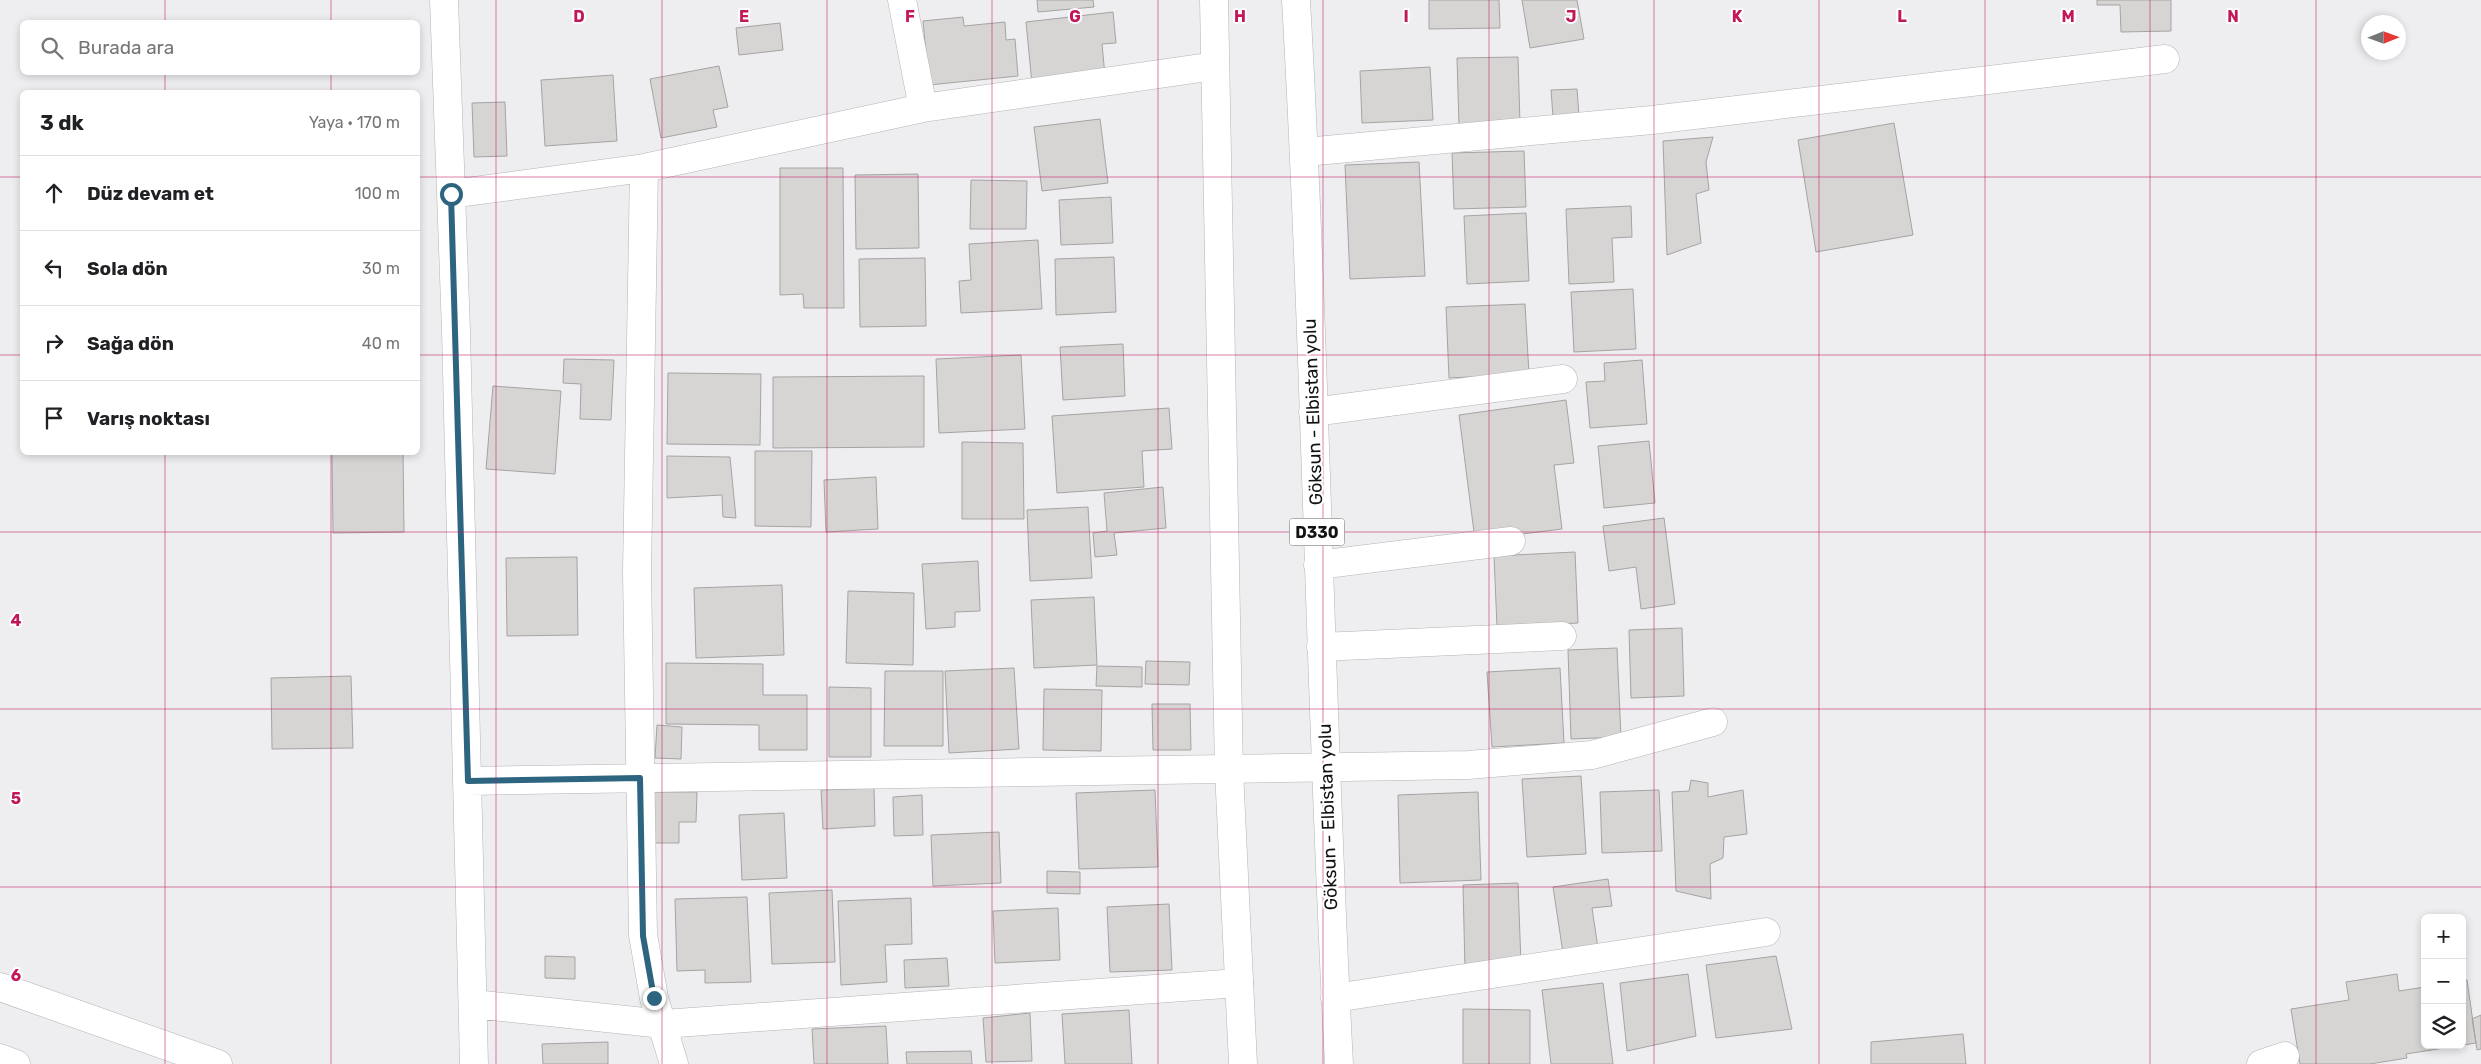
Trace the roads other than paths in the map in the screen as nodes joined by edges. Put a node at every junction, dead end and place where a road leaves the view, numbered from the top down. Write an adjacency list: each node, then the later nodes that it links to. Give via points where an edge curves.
1 (444, 0): 10 (main road)
2 (902, 0): 7 (main road)
3 (1214, 0): 6 (main road)
4 (1299, 2): 8 (main road, Göksun - Elbistan yolu / D330)
5 (2165, 59): 8 (main road, via 1652,120)
6 (1216, 66): 7 (main road); 19 (main road)
7 (923, 108): 9 (main road)
8 (1304, 152): 12 (main road, Göksun - Elbistan yolu / D330)
9 (644, 168): 10 (main road); 20 (main road, via 638,572)
10 (451, 194): 21 (main road)
11 (1563, 379): 12 (main road)
12 (1313, 412): 14 (main road, Göksun - Elbistan yolu / D330)
13 (1511, 541): 14 (main road)
14 (1318, 565): 16 (main road, Göksun - Elbistan yolu / D330)
15 (1562, 636): 16 (main road)
16 (1321, 647): 18 (main road, Göksun - Elbistan yolu / D330)
17 (1713, 722): 18 (main road, via 1592,755 1468,765)
18 (1325, 766): 19 (main road); 25 (main road, Göksun - Elbistan yolu / D330)
19 (1229, 770): 20 (main road); 23 (main road)
20 (640, 778): 21 (main road); 27 (main road, via 643,936)
21 (468, 781): 26 (main road)
22 (1766, 932): 25 (main road)
23 (1239, 983): 27 (main road); 33 (main road)
24 (0, 988): 30 (main road)
25 (1335, 998): 34 (main road, Göksun - Elbistan yolu / D330)
26 (474, 1004): 27 (main road); 31 (main road)
27 (662, 1024): 32 (main road)
28 (0, 1058): 29 (main road)
29 (16, 1064)
30 (218, 1064)
31 (474, 1064)
32 (674, 1064)
33 (1243, 1064)
34 (1339, 1064)

